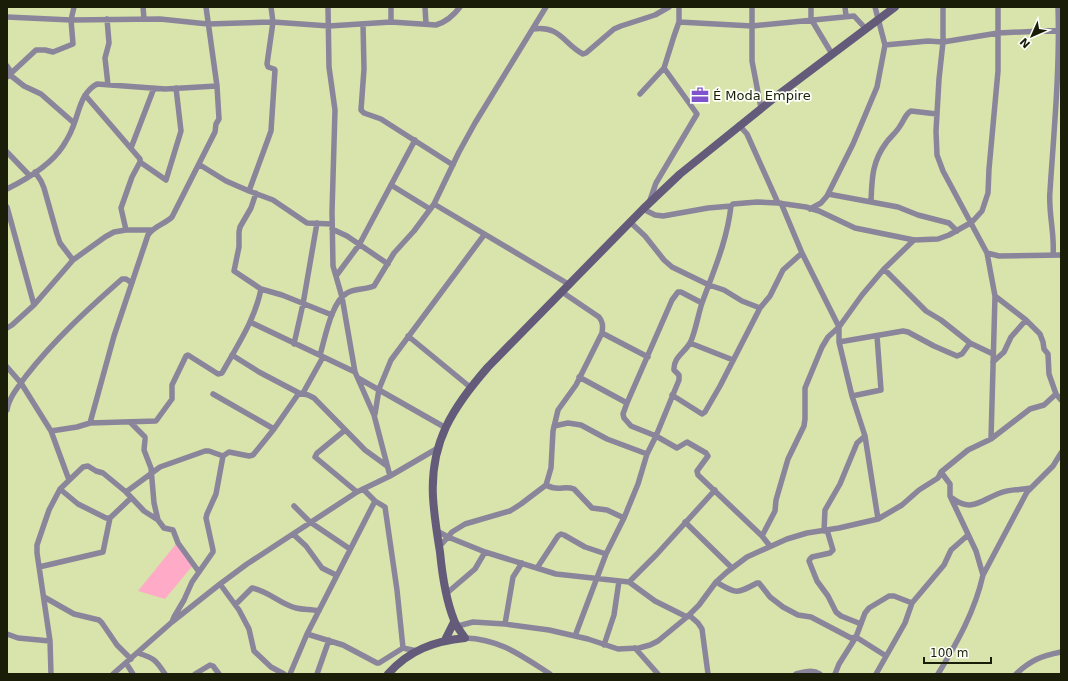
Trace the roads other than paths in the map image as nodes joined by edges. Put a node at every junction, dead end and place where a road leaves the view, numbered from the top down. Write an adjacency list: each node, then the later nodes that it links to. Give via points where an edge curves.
1 (74, 7): 25 (street)
2 (143, 7): 23 (street)
3 (206, 7): 30 (street)
4 (271, 7): 27 (street)
5 (328, 7): 33 (street)
6 (391, 7): 28 (street)
7 (425, 7): 32 (street)
8 (460, 7): 32 (street, via 440,24)
9 (546, 7): 36 (street)
10 (669, 7): 36 (street, via 655,15 614,29 583,54 550,29)
11 (679, 7): 29 (street)
12 (752, 7): 34 (street)
13 (811, 7): 24 (street)
14 (846, 7): 20 (street)
15 (875, 7): 26 (street)
16 (895, 7): 26 (street)
17 (943, 7): 39 (street)
18 (998, 7): 38 (street)
19 (1058, 7): 37 (street)
20 (846, 16): 24 (street); 35 (street, via 854,16)
21 (7, 17): 25 (street)
22 (107, 19): 23 (street); 25 (street); 45 (street, via 109,44 105,58)
23 (144, 19): 30 (street)
24 (811, 19): 34 (street); 41 (street)
25 (71, 20): 44 (street, via 73,44 53,52 36,50)
26 (877, 20): 35 (street); 40 (street)
27 (272, 22): 30 (street); 33 (street); 64 (street, via 267,64 275,70 272,127)
28 (391, 22): 31 (street); 32 (street)
29 (679, 22): 34 (street); 43 (street)
30 (208, 24): 46 (street)
31 (363, 24): 33 (street); 55 (street, via 364,69 361,110)
32 (426, 24)
33 (329, 26): 77 (street, via 335,110)
34 (752, 26): 51 (street, via 752,60)
35 (866, 28): 41 (street)
36 (533, 29): 60 (street, via 475,123)
37 (1060, 31): 38 (street); 86 (street, via 1050,198)
38 (998, 32): 39 (street); 75 (street, via 998,71 988,193 982,211)
39 (943, 42): 40 (street); 52 (street)
40 (885, 45): 66 (street, via 874,96)
41 (832, 54): 51 (street)
42 (7, 66): 44 (street, via 11,72)
43 (664, 68): 49 (street); 69 (street, via 697,114 660,176)
44 (8, 76): 53 (street, via 41,94)
45 (108, 85): 47 (street); 50 (street, via 97,84)
46 (217, 86): 48 (street); 59 (street, via 218,118 215,132)
47 (154, 88): 48 (street); 56 (street)
48 (176, 88): 58 (street, via 181,131 166,180)
49 (640, 94)
50 (85, 95): 53 (street); 56 (street)
51 (761, 108): 54 (street)
52 (937, 114): 67 (street, via 911,111 908,113 874,165); 75 (street, via 939,163)
53 (74, 123): 61 (street, via 63,147)
54 (739, 126): 68 (street, via 747,134); 69 (street, via 698,158)
55 (415, 140): 60 (street); 62 (street)
56 (131, 148): 58 (street)
57 (7, 152): 61 (street)
58 (140, 162): 78 (street, via 121,208)
59 (200, 165): 64 (street); 79 (street, via 172,217)
60 (453, 165): 72 (street)
61 (33, 174): 63 (street); 89 (street, via 44,188 60,243)
62 (391, 184): 72 (street); 83 (street)
63 (7, 189)
64 (249, 191): 65 (street)
65 (256, 193): 76 (street, via 273,200 307,223); 97 (street, via 240,227 239,247 233,268 235,273)
66 (828, 194): 67 (street); 73 (street, via 824,200)
67 (871, 201): 80 (street, via 898,206 918,215 943,221)
68 (779, 203): 70 (street, via 757,202); 73 (street); 84 (street)
69 (646, 206): 70 (street, via 655,215 663,216); 74 (street)
70 (731, 206): 96 (street, via 724,244)
71 (7, 207): 103 (street)
72 (432, 207): 81 (street); 90 (street)
73 (810, 209): 82 (street, via 855,228)
74 (630, 222): 95 (street); 96 (street, via 667,264)
75 (972, 222): 80 (street); 85 (street)
76 (317, 223): 77 (street); 102 (street)
77 (332, 227): 83 (street); 93 (street, via 332,257)
78 (126, 230): 79 (street); 89 (street, via 114,232)
79 (152, 230): 94 (street)
80 (957, 231): 82 (street, via 938,239)
81 (484, 235): 95 (street); 111 (street)
82 (914, 240): 92 (street)
83 (359, 245): 90 (street); 93 (street)
84 (802, 253): 104 (street, via 783,270 770,296); 108 (street)
85 (987, 253): 88 (street); 91 (street)
86 (1053, 255): 87 (street); 88 (street)
87 (1061, 255)
88 (999, 256): 91 (street)
89 (73, 260): 103 (street)
90 (388, 264): 100 (street, via 374,286 356,289)
91 (990, 265): 99 (street)
92 (884, 269): 108 (street); 115 (street, via 922,308)
93 (336, 276): 100 (street)
94 (132, 283): 127 (street, via 122,279 52,345); 140 (street, via 114,336)
95 (570, 285): 98 (street)
96 (709, 286): 101 (street); 104 (street, via 724,290)
97 (261, 289): 102 (street); 107 (street, via 258,306)
98 (562, 292): 110 (street, via 602,320); 128 (street)
99 (995, 296): 106 (street); 117 (street)
100 (342, 297): 105 (street); 124 (street)
101 (702, 303): 114 (street); 120 (street, via 678,292 672,300)
102 (303, 304): 105 (street); 116 (street)
103 (34, 305): 109 (street)
104 (760, 308): 121 (street)
105 (332, 315): 119 (street)
106 (1026, 320): 122 (street, via 1014,333 1004,352); 132 (street, via 1042,337 1044,349 1048,354 1049,374)
107 (250, 322): 116 (street); 118 (street)
108 (839, 327): 113 (street); 178 (street, via 825,342 807,382 804,426 788,459 775,511)
109 (7, 328)
110 (602, 333): 120 (street); 125 (street)
111 (408, 336): 128 (street); 129 (street, via 391,360)
112 (877, 336): 113 (street); 115 (street, via 908,332 957,356 962,354); 134 (street, via 881,390)
113 (839, 342): 134 (street)
114 (690, 343): 121 (street); 133 (street, via 675,361 674,370 679,377)
115 (970, 343): 117 (street)
116 (294, 344): 119 (street)
117 (993, 354): 122 (street)
118 (232, 355): 130 (street); 139 (street, via 220,374 186,356 172,385 172,399 158,419 153,422)
119 (322, 356): 124 (street); 130 (street)
120 (648, 357): 136 (street)
121 (733, 360): 133 (street, via 704,414)
122 (993, 362): 148 (street)
123 (7, 366): 127 (street)
124 (355, 372): 126 (street)
125 (579, 377): 136 (street); 141 (street, via 558,410)
126 (358, 378): 129 (street); 138 (street)
127 (20, 383): 137 (street); 145 (street)
128 (470, 387): 142 (street)
129 (379, 390): 138 (street); 142 (street)
130 (301, 393): 143 (street); 144 (street, via 314,398)
131 (213, 394): 143 (street)
132 (1056, 394): 135 (street); 148 (street, via 1044,405 1030,409)
133 (672, 395): 146 (street)
134 (852, 396): 147 (street)
135 (1061, 400)
136 (628, 403): 146 (street, via 623,414 628,423)
137 (7, 410)
138 (374, 415): 153 (street)
139 (130, 422): 140 (street); 155 (street, via 144,437 144,450)
140 (90, 423): 145 (street)
141 (554, 426): 151 (street, via 568,423 581,425 603,438); 158 (street, via 552,468)
142 (446, 428): 149 (street)
143 (274, 429): 152 (street, via 253,455 230,452)
144 (345, 430): 153 (street, via 365,450); 164 (street, via 315,457)
145 (51, 431): 157 (street)
146 (656, 436): 151 (street); 162 (street, via 677,448 686,442 706,453 708,456 697,473)
147 (865, 436): 171 (street); 175 (street, via 857,443 840,484 825,510)
148 (991, 438): 154 (street, via 973,447)
149 (438, 448): 156 (street); 176 (street, via 433,488)
150 (1061, 453): 160 (street, via 1053,466)
151 (646, 454): 170 (street, via 638,484)
152 (223, 456): 155 (street, via 209,451 198,453 166,464); 190 (street, via 216,494 206,518 214,550)
153 (387, 466): 156 (street)
154 (941, 472): 165 (street, via 950,484); 171 (street, via 938,478 902,505)
155 (152, 473): 163 (street); 172 (street)
156 (390, 476): 161 (street)
157 (69, 480): 159 (street); 163 (street, via 83,466 88,466 103,473)
158 (546, 485): 170 (street, via 556,489 574,489 592,508 607,510); 180 (street, via 510,511 465,524)
159 (60, 488): 169 (street, via 78,504); 187 (street, via 39,538)
160 (1031, 488): 165 (street, via 999,493 975,504 961,504); 192 (street)
161 (363, 489): 164 (street); 167 (street)
162 (715, 490): 174 (street); 178 (street)
163 (126, 492): 166 (street)
164 (357, 492): 173 (street)
165 (950, 496): 179 (street)
166 (131, 498): 169 (street); 172 (street)
167 (376, 500): 183 (street); 219 (street, via 385,507)
168 (294, 506): 173 (street)
169 (110, 518): 187 (street, via 103,552)
170 (624, 518): 185 (street)
171 (878, 519): 175 (street)
172 (158, 520): 190 (street, via 164,528 173,530 178,543)
173 (310, 522): 177 (street); 183 (street)
174 (685, 522): 189 (street); 195 (street, via 658,554)
175 (825, 530): 181 (street, via 793,537); 209 (street, via 833,550 810,559 813,572 836,612)
176 (437, 531): 180 (street); 182 (street)
177 (293, 534): 191 (street, via 306,546 322,568); 197 (street)
178 (762, 536): 181 (street)
179 (968, 536): 192 (street, via 976,551); 200 (street, via 951,550 944,565)
180 (448, 537): 182 (street); 184 (street)
181 (770, 546): 189 (street, via 747,557)
182 (439, 547): 198 (street)
183 (350, 549): 191 (street)
184 (486, 552): 186 (street); 198 (street, via 475,569)
185 (606, 554): 188 (street, via 585,547 561,534); 193 (street)
186 (522, 563): 188 (street); 208 (street, via 513,577)
187 (39, 567): 199 (street)
188 (538, 568): 193 (street, via 562,575)
189 (732, 568): 196 (street)
190 (199, 572): 202 (street)
191 (336, 575): 204 (street)
192 (983, 575): 243 (street, via 980,590 958,641)
193 (597, 579): 194 (street); 212 (street)
194 (619, 581): 195 (street); 218 (street, via 614,615)
195 (628, 582): 205 (street, via 654,601)
196 (716, 582): 205 (street); 213 (street, via 734,592 759,583 770,597 783,607 798,615 811,617 851,638)
197 (220, 584): 201 (street); 203 (street)
198 (447, 593): 207 (street)
199 (44, 597): 217 (street); 225 (street, via 74,614 102,623)
200 (912, 603): 209 (street, via 888,596 866,610); 224 (street, via 905,623)
201 (236, 604): 204 (street, via 252,588 296,608); 232 (street, via 249,630 254,651 271,667)
202 (182, 605): 203 (street); 206 (street)
203 (188, 610): 206 (street)
204 (319, 611): 211 (street)
205 (688, 616): 220 (street, via 658,641); 238 (street, via 702,629)
206 (172, 622): 223 (street)
207 (456, 624): 208 (street); 214 (street); 216 (street)
208 (505, 624): 212 (street)
209 (861, 624): 213 (street)
210 (7, 634): 217 (street, via 18,638)
211 (307, 634): 215 (street); 233 (street)
212 (575, 636): 218 (street)
213 (856, 637): 224 (street); 241 (street)
214 (465, 638): 216 (street); 236 (street, via 480,639 510,648)
215 (329, 640): 219 (street, via 377,663); 234 (street)
216 (445, 640): 221 (street)
217 (50, 641): 226 (street)
218 (604, 645): 220 (street, via 618,649)
219 (403, 648): 221 (street)
220 (635, 648): 237 (street)
221 (417, 651): 235 (street)
222 (1061, 652): 244 (street, via 1030,662)
223 (138, 653): 225 (street); 229 (street, via 155,659)
224 (886, 656): 242 (street)
225 (129, 661): 227 (street); 228 (street)
226 (51, 674)
227 (113, 674)
228 (133, 674)
229 (165, 674)
230 (194, 674): 231 (street, via 210,665)
231 (219, 674)
232 (284, 674)
233 (290, 674)
234 (317, 674)
235 (388, 674)
236 (550, 674)
237 (658, 674)
238 (708, 674)
239 (796, 674): 240 (street, via 809,671)
240 (820, 674)
241 (835, 674)
242 (876, 674)
243 (938, 674)
244 (1016, 674)

